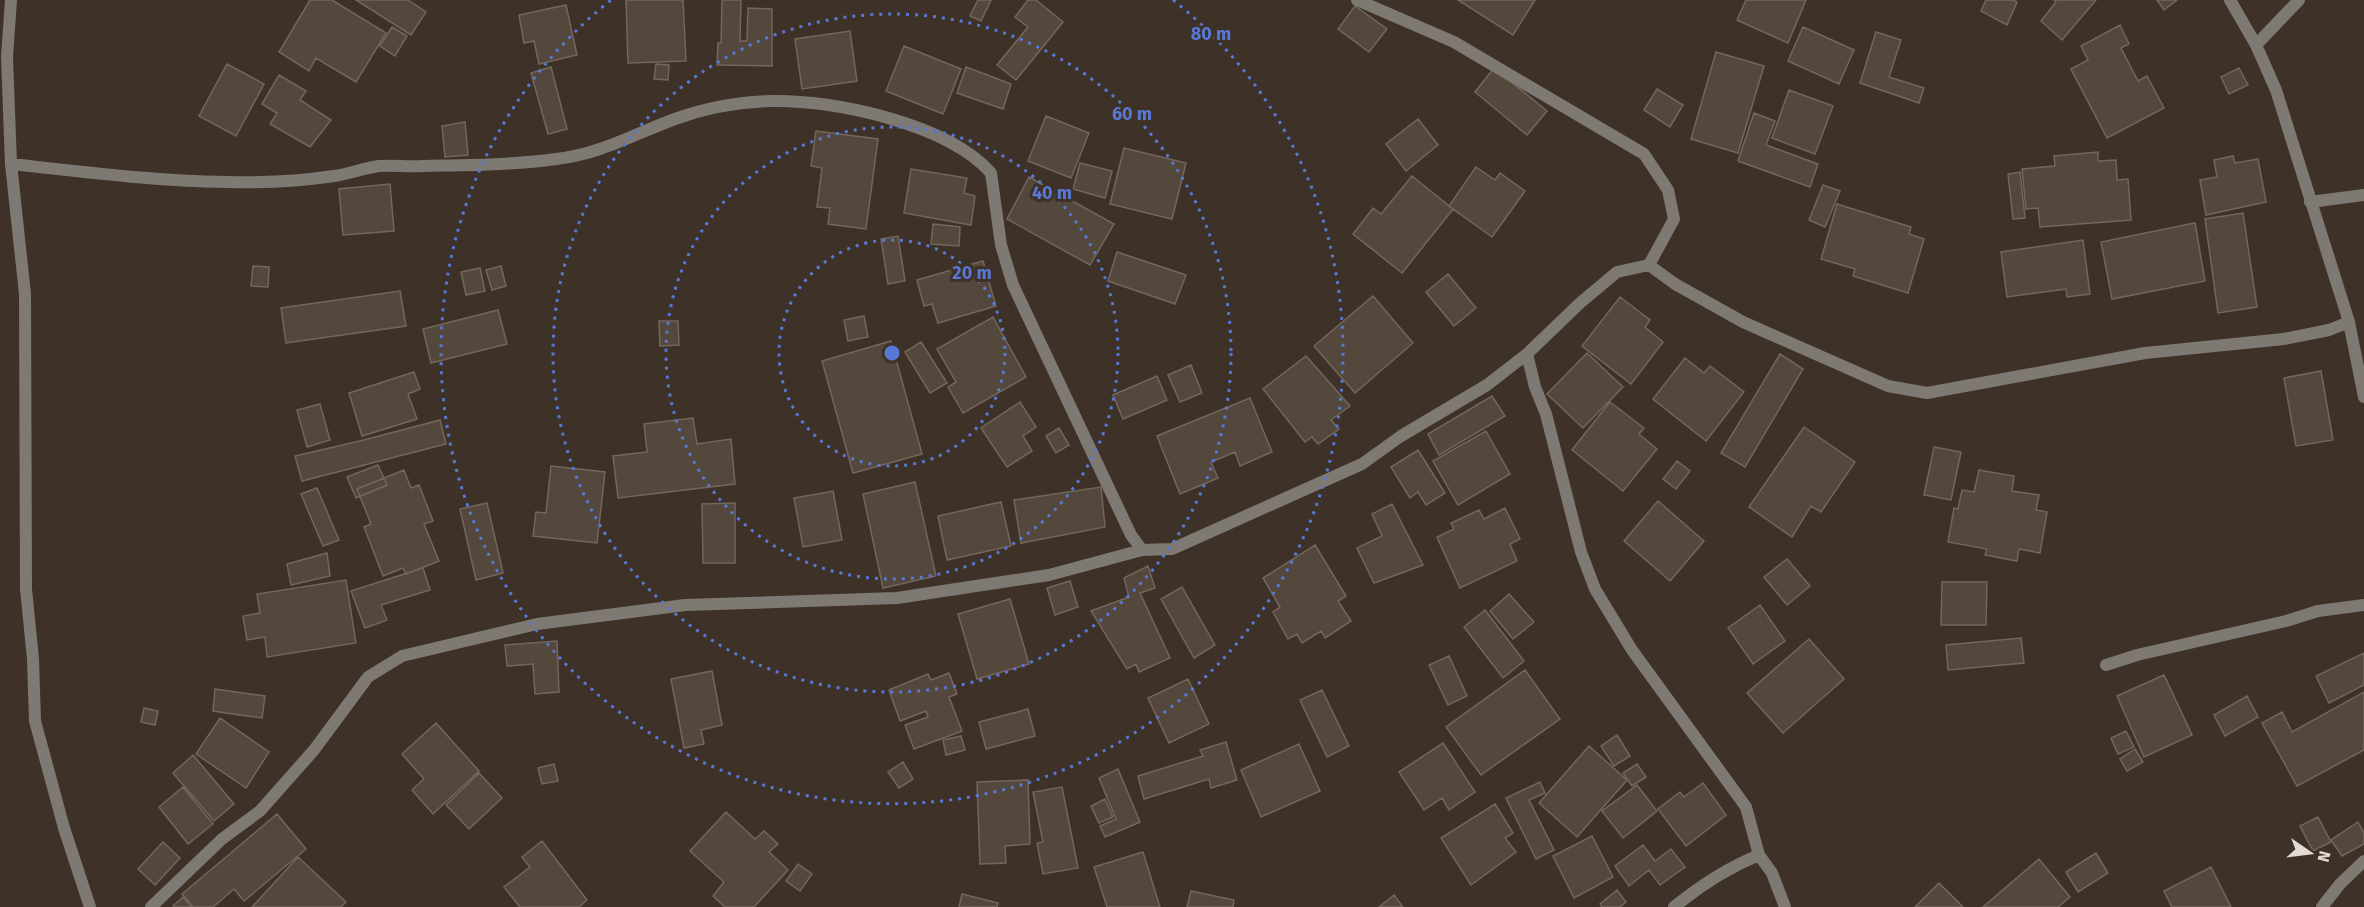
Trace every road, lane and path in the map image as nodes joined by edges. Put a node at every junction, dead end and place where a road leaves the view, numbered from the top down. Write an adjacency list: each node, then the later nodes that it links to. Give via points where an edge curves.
1 (11, 0): 6 (street)
2 (1357, 0): 10 (street, via 1454,42 1644,154 1668,190 1674,219)
3 (2230, 0): 5 (street)
4 (2299, 0): 5 (street)
5 (2256, 45): 9 (street, via 2276,90)
6 (3, 57): 7 (street)
7 (11, 164): 14 (street, via 117,176 229,182 333,176 379,166 557,159 605,149 686,116 770,101 818,103 908,124 957,148 991,173 1001,245 1013,285 1131,535); 19 (street, via 25,294 26,589 35,721)
8 (2364, 195): 9 (street)
9 (2310, 202): 11 (street)
10 (1649, 264): 11 (street, via 1675,284 1761,331 1888,386 1927,393 2135,355 2284,339); 12 (street, via 1617,272)
11 (2349, 322): 13 (street)
12 (1527, 354): 14 (street, via 1487,385 1362,464 1172,549); 17 (street, via 1581,552 1595,589 1632,650 1746,807)
13 (2364, 397)
14 (1142, 550): 20 (street, via 1049,575 897,598 685,605 537,624 402,656 368,677 314,750 261,811 222,839)
15 (2364, 604): 16 (street, via 2318,611)
16 (2106, 665)
17 (1759, 855): 21 (street, via 1722,872); 22 (street, via 1772,873)
18 (2364, 861): 23 (street)
19 (90, 907)
20 (151, 907)
21 (1674, 907)
22 (1785, 907)
23 (2322, 907)

